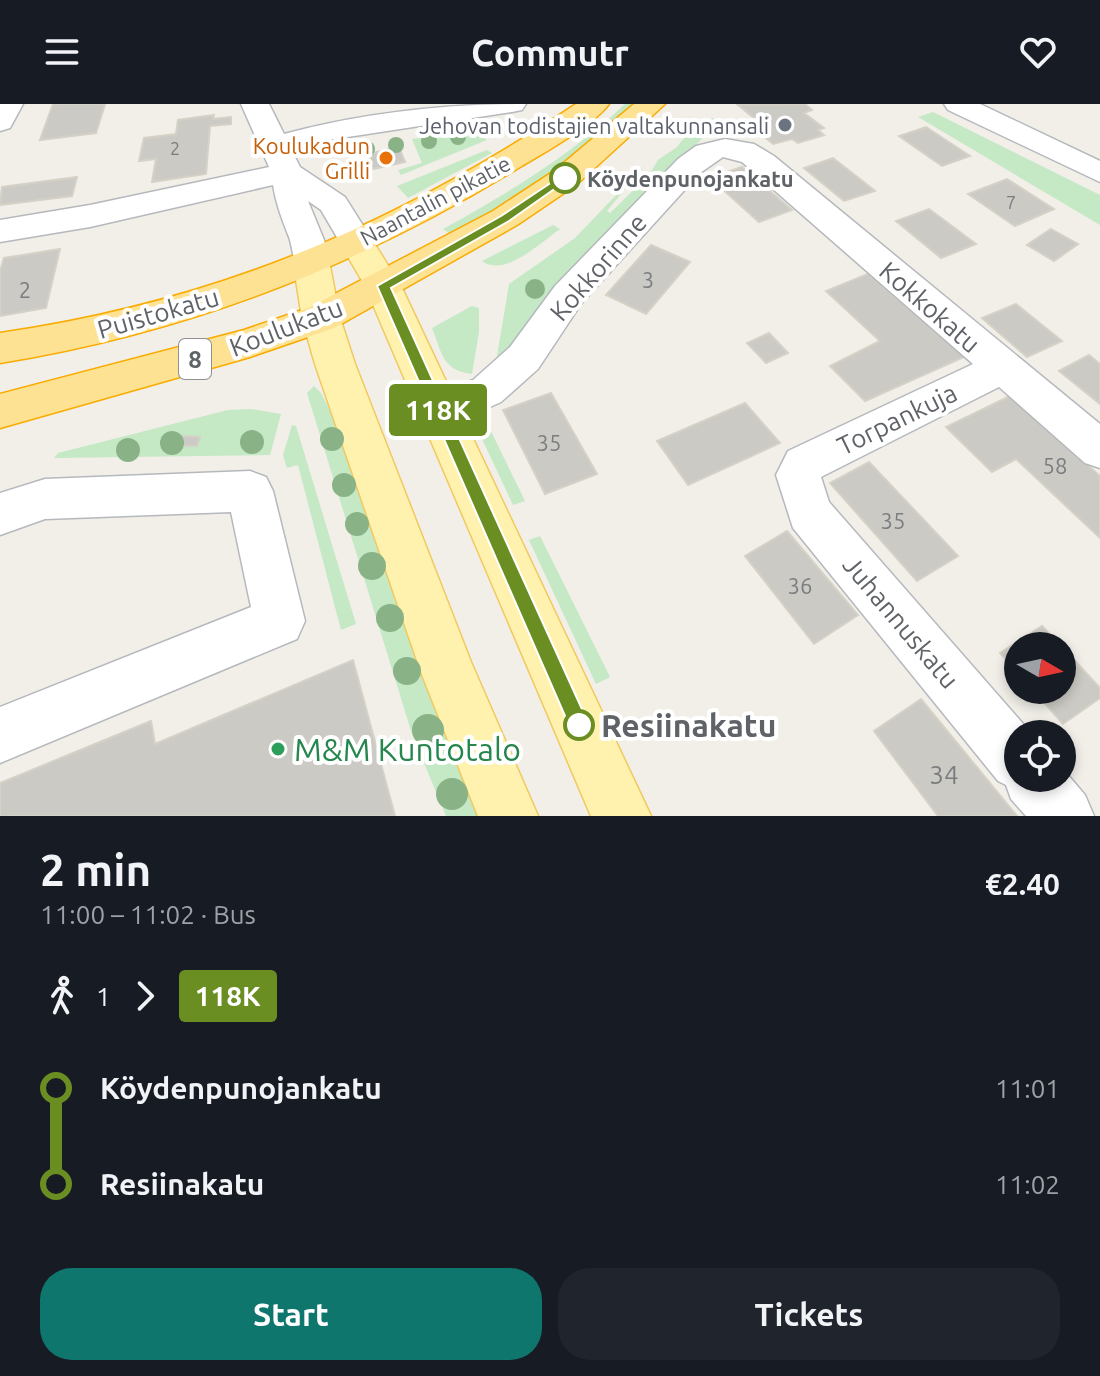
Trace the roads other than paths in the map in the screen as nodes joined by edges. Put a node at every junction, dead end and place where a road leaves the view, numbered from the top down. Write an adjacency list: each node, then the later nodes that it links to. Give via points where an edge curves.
1 (9, 104): 7 (street)
2 (255, 104): 8 (street)
3 (512, 104): 8 (street, via 326,132)
4 (595, 104): 12 (highway, Naantalin pikatie / 8, via 488,174)
5 (651, 104): 14 (highway, Naantalin pikatie / 8, via 565,178)
6 (958, 104): 10 (street)
7 (0, 122)
8 (281, 159): 11 (street, via 90,216); 12 (street, via 334,204); 13 (street)
9 (763, 162): 17 (street, Kokkokatu); 19 (street, Kokkorinne, via 733,146 698,157 568,295 524,358 487,391)
10 (1100, 173)
11 (0, 231)
12 (357, 243): 13 (highway, Naantalin pikatie / 8); 14 (main road)
13 (311, 261): 15 (main road); 16 (highway, Puistokatu / 8, via 204,303 82,335)
14 (383, 286): 15 (highway, Koulukatu / 8); 19 (main road)
15 (321, 318): 18 (highway, Koulukatu / 8, via 250,343); 26 (main road, via 437,643)
16 (0, 348)
17 (1001, 368): 20 (street, Kokkokatu); 21 (street, Torpankuja, via 804,464)
18 (0, 411)
19 (439, 413): 27 (main road)
20 (1100, 450)
21 (798, 475): 24 (street, Juhannuskatu, via 809,513)
22 (0, 514): 23 (street, via 45,499 250,491 279,621)
23 (0, 735)
24 (1004, 744)
25 (1044, 792): 28 (street)
26 (508, 816)
27 (621, 816)
28 (1064, 816)

